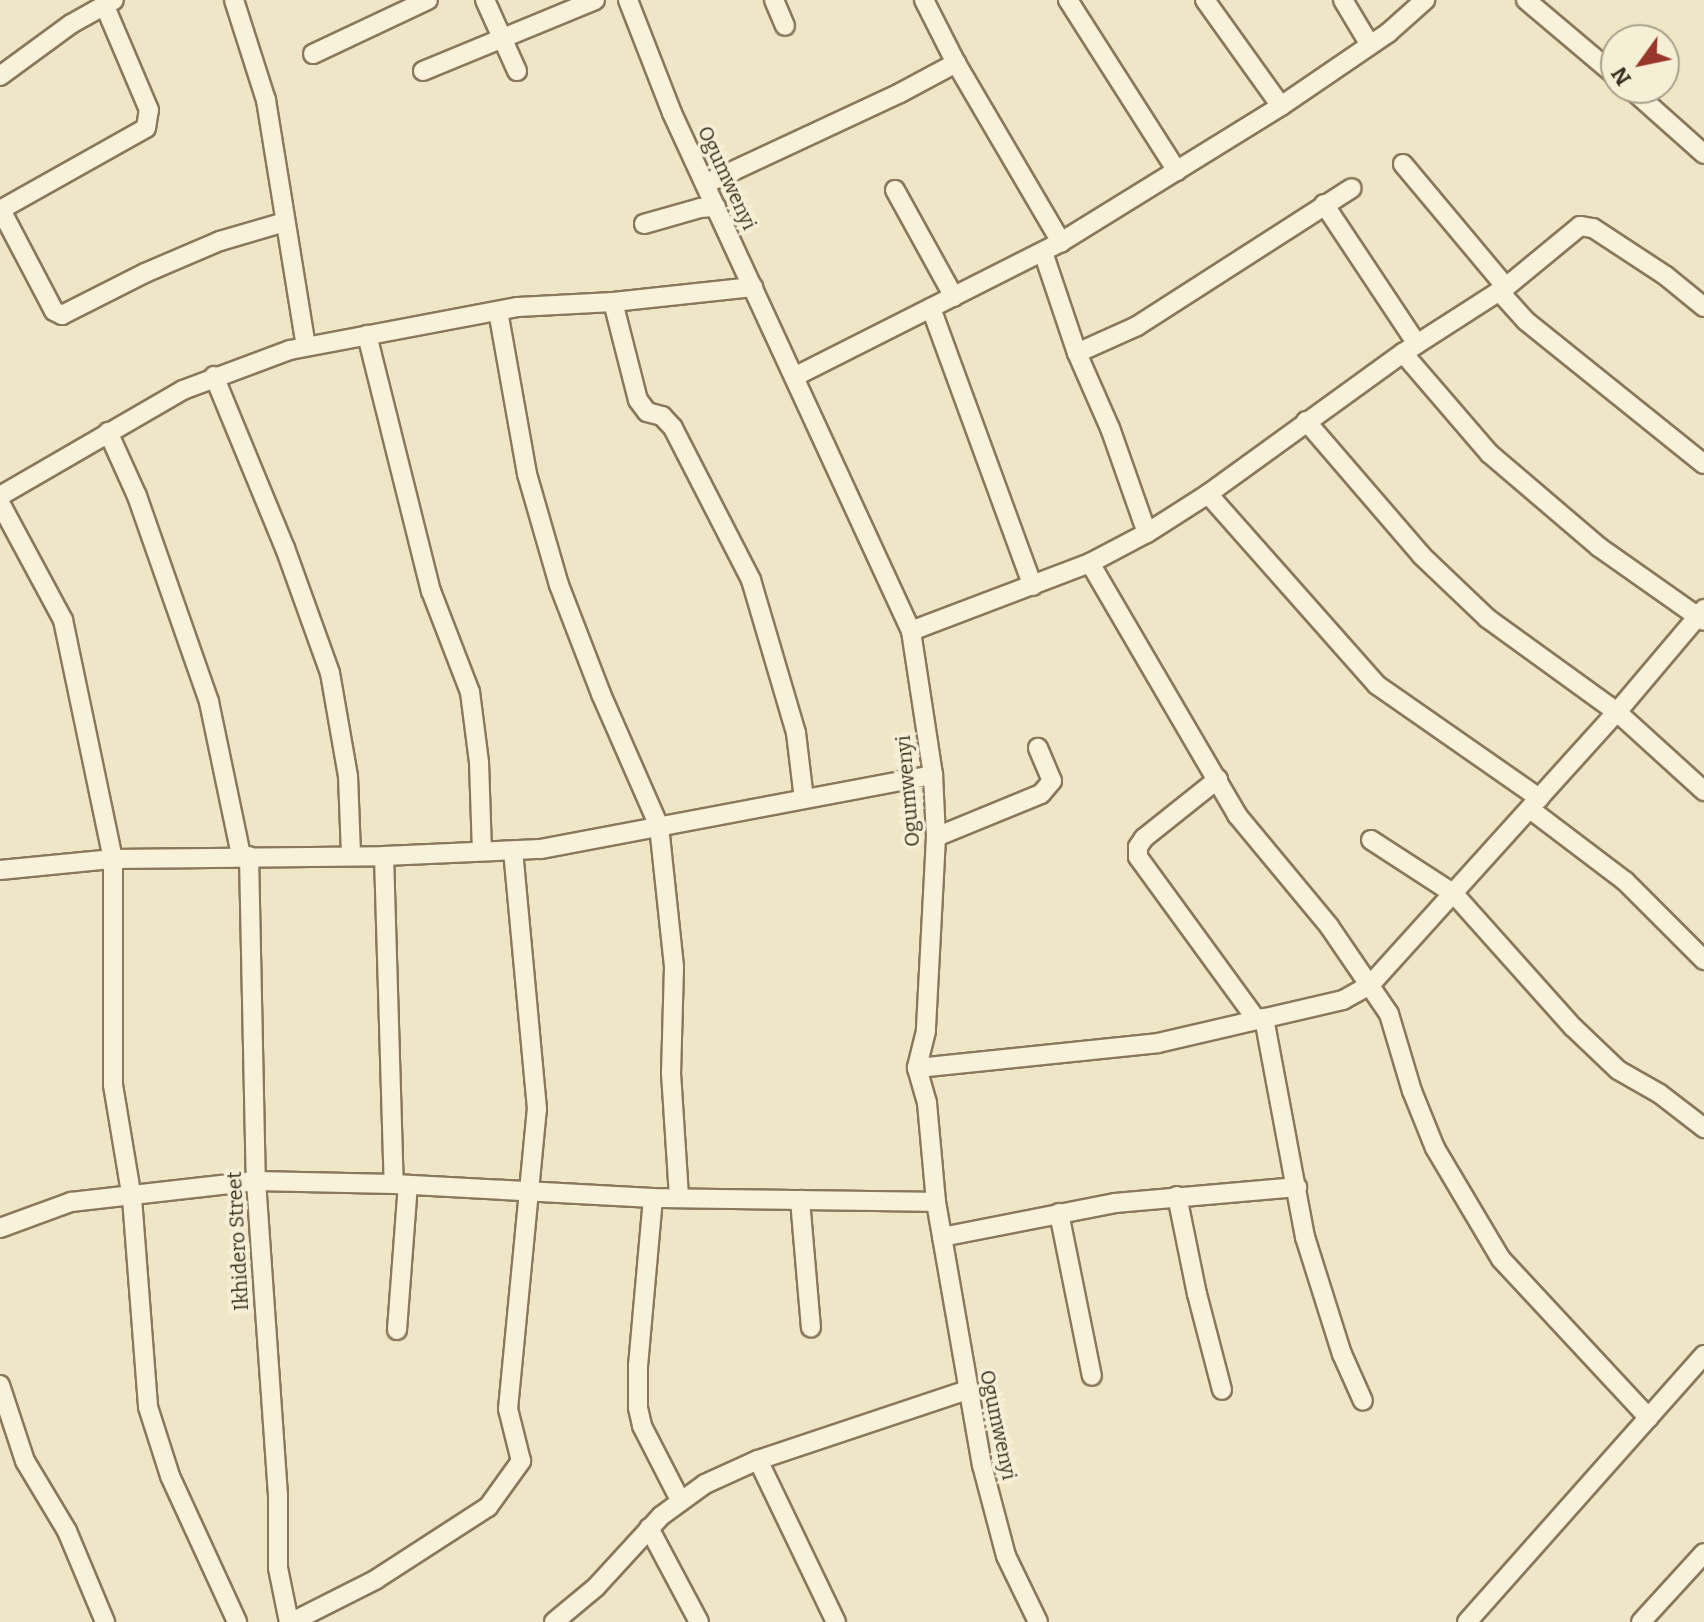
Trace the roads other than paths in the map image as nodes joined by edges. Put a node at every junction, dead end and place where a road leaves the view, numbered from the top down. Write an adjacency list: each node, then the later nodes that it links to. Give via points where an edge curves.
1 (234, 0): 34 (street, via 266,100)
2 (428, 0): 17 (street)
3 (485, 0): 15 (street)
4 (595, 0): 15 (street)
5 (628, 0): 28 (street, Ogumwenyi)
6 (774, 0): 14 (street)
7 (924, 0): 19 (street)
8 (1068, 0): 27 (street)
9 (1205, 0): 24 (street)
10 (1343, 0): 16 (street)
11 (1425, 0): 16 (street)
12 (1526, 0): 18 (street)
13 (109, 2): 22 (street); 33 (street, via 149,110 146,128)
14 (785, 26)
15 (500, 38): 20 (street); 21 (street)
16 (1370, 45): 24 (street)
17 (313, 54)
18 (1600, 62)
19 (956, 63): 28 (street); 36 (street)
20 (423, 71)
21 (517, 71)
22 (0, 76)
23 (1648, 104): 25 (street)
24 (1281, 106): 27 (street)
25 (1704, 154)
26 (1403, 164): 39 (street)
27 (1177, 171): 36 (street)
28 (705, 184): 32 (street, Ogumwenyi)
29 (1352, 188): 31 (street)
30 (895, 190): 40 (street)
31 (1324, 204): 47 (street); 48 (street, via 1137,326)
32 (716, 207): 35 (street); 38 (street, Ogumwenyi)
33 (1, 210): 34 (street, via 54,311 62,315 220,241)
34 (285, 222): 46 (street)
35 (644, 224)
36 (1061, 242): 37 (street)
37 (1043, 252): 40 (street); 48 (street)
38 (753, 287): 41 (street); 50 (street, Ogumwenyi)
39 (1503, 289): 42 (street, via 1580,226 1593,228); 47 (street); 53 (street, via 1526,321)
40 (954, 297): 43 (street)
41 (613, 302): 44 (street); 67 (street, via 638,400 673,428 751,580 796,733)
42 (1704, 307)
43 (931, 308): 50 (street); 59 (street)
44 (498, 311): 45 (street); 69 (street, via 527,474 559,585)
45 (367, 335): 46 (street); 72 (street, via 431,591 470,692)
46 (306, 346): 49 (street)
47 (1410, 349): 51 (street); 60 (street, via 1490,454 1599,547)
48 (1077, 353): 57 (street)
49 (214, 376): 52 (street); 75 (street, via 330,673 348,776)
50 (796, 376): 61 (street, Ogumwenyi)
51 (1306, 421): 54 (street); 62 (street, via 1422,556 1476,607)
52 (108, 432): 55 (street); 74 (street, Ikhidero Street, via 137,496 209,702)
53 (1704, 464)
54 (1208, 494): 57 (street); 68 (street, via 1377,685)
55 (0, 496)
56 (0, 503): 77 (street, via 63,620)
57 (1147, 533): 58 (street)
58 (1090, 563): 59 (street); 65 (street)
59 (1033, 586): 61 (street)
60 (1702, 615): 62 (street)
61 (911, 631): 64 (street, Ogumwenyi)
62 (1617, 712): 66 (street); 68 (street)
63 (1038, 748): 70 (street, via 1052,781 1041,794)
64 (933, 775): 67 (street); 70 (street, Ogumwenyi)
65 (1218, 779): 81 (street, via 1250,833 1329,926); 82 (street, via 1144,838 1138,857)
66 (1704, 791)
67 (804, 799): 69 (street)
68 (1535, 804): 79 (street); 80 (street, via 1625,881)
69 (659, 826): 73 (street); 92 (street, via 674,967 671,1073)
70 (936, 837): 83 (street, Ogumwenyi, via 926,1031)
71 (1371, 840): 79 (street)
72 (482, 851): 73 (street); 76 (street)
73 (513, 851): 88 (street, via 537,1109)
74 (245, 855): 75 (street); 77 (street); 85 (street, Ikhidero Street)
75 (351, 855): 76 (street)
76 (384, 856): 86 (street)
77 (113, 859): 78 (street); 90 (street, via 113,1085)
78 (0, 870)
79 (1454, 894): 81 (street); 84 (street, via 1618,1070)
80 (1704, 960)
81 (1370, 985): 82 (street, via 1343,1000); 106 (street, via 1389,1014 1435,1148 1501,1259)
82 (1260, 1019): 83 (street, via 1158,1043); 87 (street)
83 (917, 1068): 94 (street, Ogumwenyi, via 927,1103)
84 (1704, 1128)
85 (256, 1181): 86 (street); 90 (street); 114 (street, Ikhidero Street, via 278,1495 278,1568)
86 (401, 1185): 88 (street); 99 (street)
87 (1297, 1187): 89 (street); 105 (street, via 1305,1237 1342,1354)
88 (531, 1193): 91 (street); 114 (street, via 508,1409 520,1452 517,1471 488,1507 375,1580)
89 (1177, 1196): 95 (street); 104 (street)
90 (132, 1198): 96 (street, via 71,1202); 113 (street, via 148,1407 170,1476)
91 (653, 1198): 92 (street); 108 (street, via 637,1392 642,1426)
92 (679, 1198): 93 (street)
93 (800, 1200): 94 (street); 98 (street)
94 (936, 1202): 97 (street, Ogumwenyi)
95 (1059, 1213): 97 (street); 101 (street)
96 (0, 1228)
97 (942, 1237): 103 (street, Ogumwenyi)
98 (811, 1328)
99 (397, 1330)
100 (1704, 1355): 106 (street)
101 (1092, 1376)
102 (0, 1385): 112 (street, via 25,1461 67,1531)
103 (967, 1390): 107 (street); 118 (street, Ogumwenyi, via 1006,1556)
104 (1222, 1390)
105 (1363, 1401)
106 (1649, 1418): 119 (street)
107 (758, 1460): 108 (street, via 705,1484); 117 (street)
108 (681, 1502): 109 (street)
109 (649, 1528): 111 (street); 116 (street)
110 (1704, 1553): 120 (street)
111 (577, 1615): 115 (street)
112 (105, 1622)
113 (237, 1622)
114 (290, 1622)
115 (554, 1622)
116 (699, 1622)
117 (836, 1622)
118 (1038, 1622)
119 (1467, 1622)
120 (1641, 1622)

